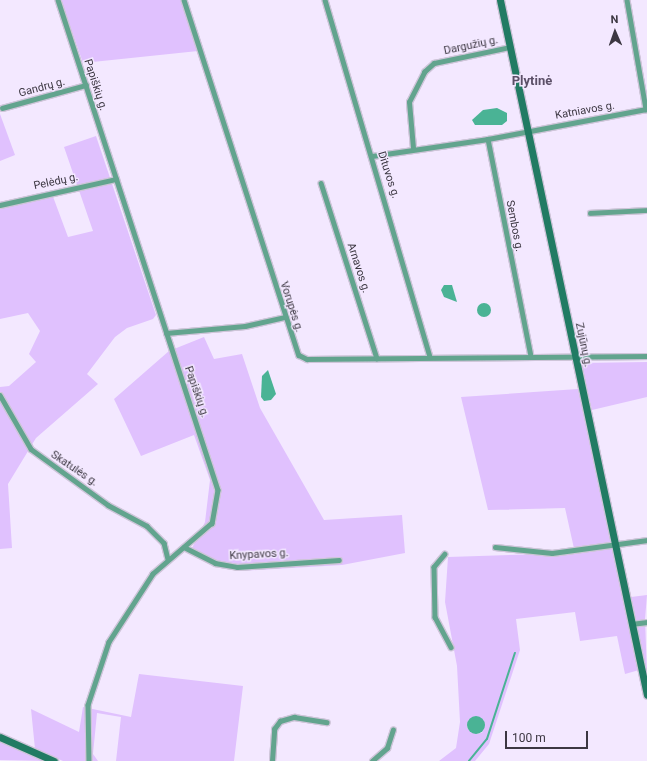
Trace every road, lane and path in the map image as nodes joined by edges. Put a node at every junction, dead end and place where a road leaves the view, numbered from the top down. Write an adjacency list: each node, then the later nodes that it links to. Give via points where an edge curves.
1 (58, 0): 7 (street, Papiškių g.)
2 (184, 0): 19 (street, Vorupės g.)
3 (325, 0): 13 (street, Dituvos g.)
4 (500, 0): 6 (main road, Zujūnų g.)
5 (627, 0): 9 (street)
6 (510, 47): 10 (main road, Zujūnų g.); 12 (street, Dargužių g., via 446,60 424,72 409,102)
7 (86, 85): 8 (street, Gandrų g.); 14 (street, Papiškių g.)
8 (2, 108)
9 (646, 109): 10 (street, Katniavos g.)
10 (527, 131): 11 (street); 22 (main road, Zujūnų g.)
11 (488, 139): 12 (street); 21 (street, Sembos g.)
12 (413, 148): 13 (street)
13 (372, 156): 24 (street, Dituvos g.)
14 (116, 179): 16 (street, Pelėdų g.); 20 (street, Papiškių g.)
15 (321, 183): 25 (street, Arnavos g.)
16 (0, 205)
17 (647, 210): 18 (street)
18 (590, 213)
19 (285, 317): 20 (street, via 245,326); 25 (street, Vorupės g., via 296,349 304,358)
20 (166, 333): 29 (street, Papiškių g., via 218,490 212,523)
21 (531, 356): 22 (street, Vorupės g.); 24 (street, Vorupės g.)
22 (574, 356): 23 (street, Vorupės g.); 28 (main road, Zujūnų g.)
23 (647, 356)
24 (430, 357): 25 (street, Vorupės g.)
25 (377, 358)
26 (0, 395): 32 (street, Skatulės g., via 31,449 108,505 147,526 164,543)
27 (647, 540): 28 (street)
28 (614, 545): 30 (street, via 552,553); 35 (main road, Zujūnų g.)
29 (184, 547): 32 (street, Papiškių g.); 33 (street, Knypavos g., via 215,563 237,567)
30 (495, 547)
31 (445, 554): 36 (street, via 434,567 435,617)
32 (168, 559): 42 (street, Papiškių g., via 141,588 98,666 87,714)
33 (339, 560)
34 (647, 622): 35 (street)
35 (631, 624): 37 (main road, Zujūnų g.)
36 (451, 647)
37 (647, 695)
38 (327, 722): 43 (street, via 294,718 280,721 274,729)
39 (394, 730): 44 (street, via 387,748)
40 (0, 737): 41 (main road)
41 (54, 761)
42 (89, 761)
43 (272, 761)
44 (372, 761)

